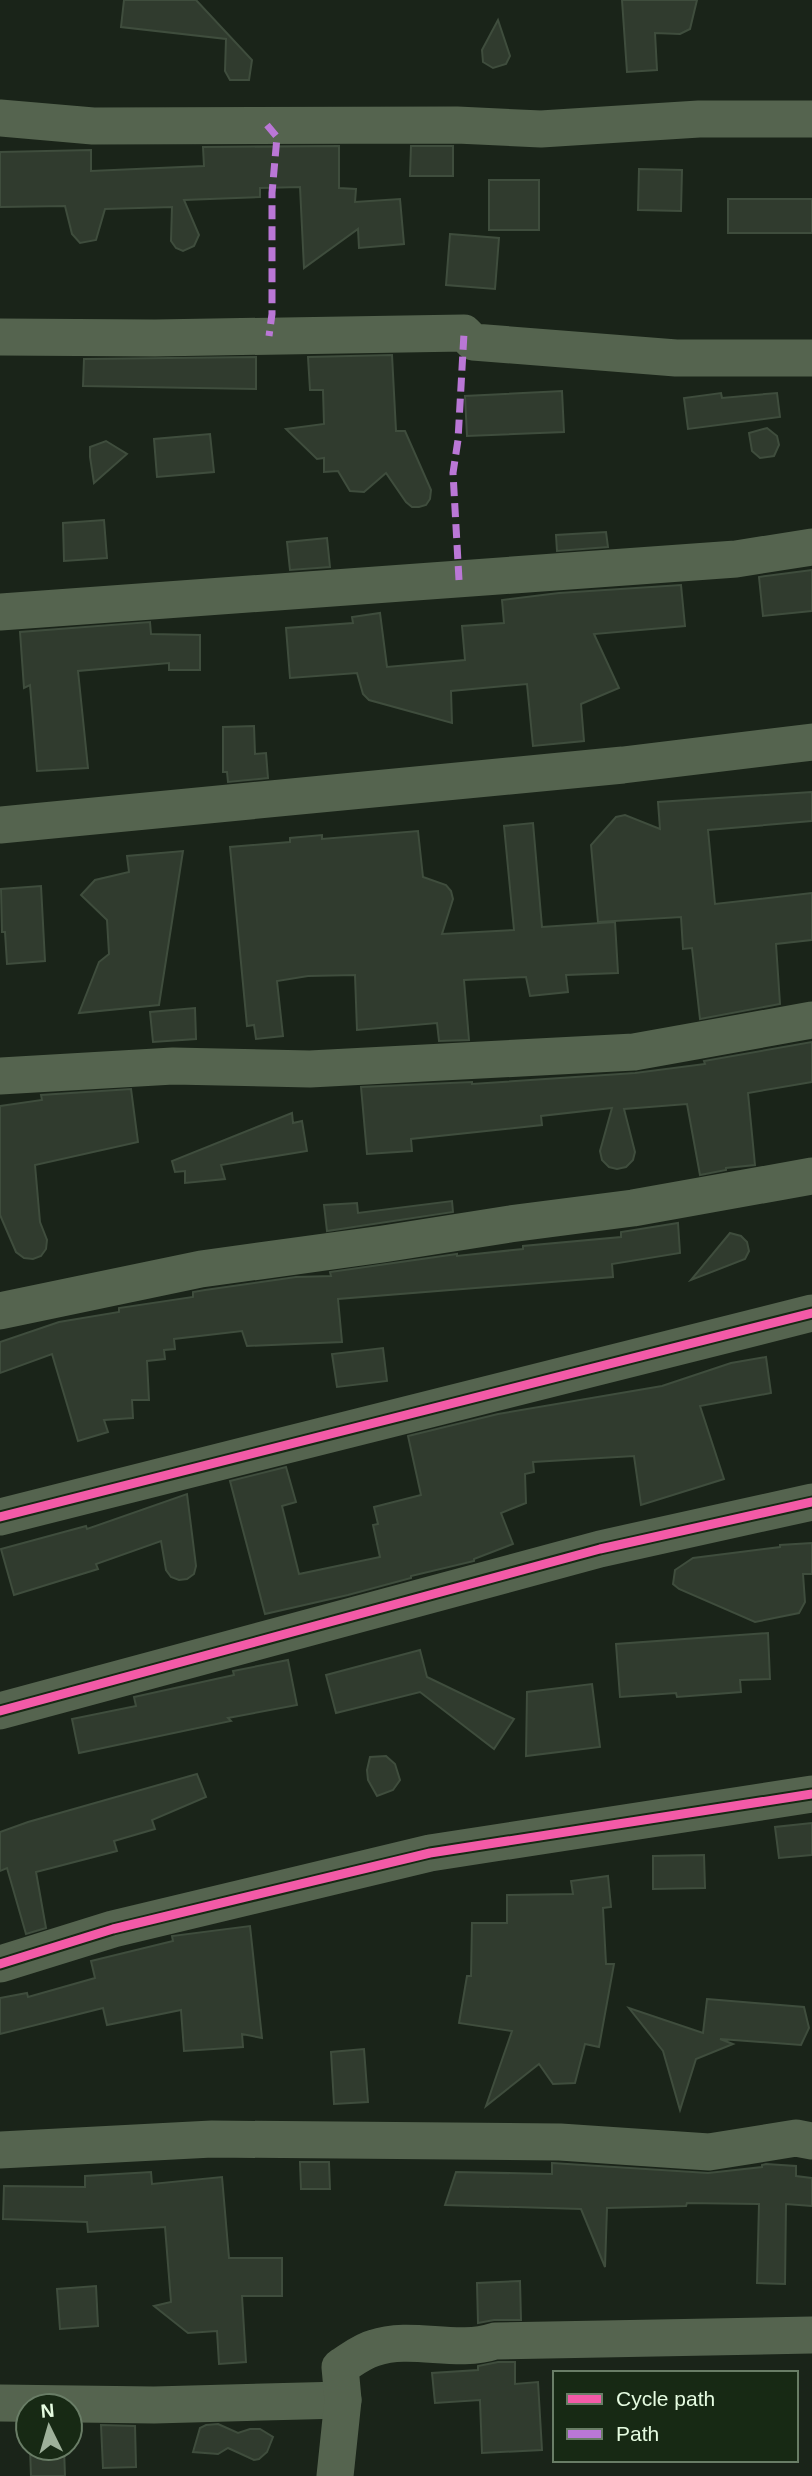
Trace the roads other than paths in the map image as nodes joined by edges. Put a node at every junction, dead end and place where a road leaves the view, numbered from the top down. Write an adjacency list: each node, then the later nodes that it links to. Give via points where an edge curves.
1 (0, 118): 2 (street, via 93,126 541,129 699,119)
2 (812, 118)
3 (0, 337): 4 (street, via 464,333 473,342 676,358)
4 (812, 358)
5 (812, 547): 6 (street, via 736,559)
6 (0, 612)
7 (812, 742): 8 (street, via 623,765)
8 (0, 825)
9 (812, 1020): 10 (street, via 634,1052 310,1069 173,1066)
10 (0, 1076)
11 (812, 1176): 12 (street, via 633,1208 201,1269)
12 (0, 1311)
13 (812, 1313): 15 (street)
14 (812, 1502): 16 (street, via 600,1549)
15 (0, 1517)
16 (0, 1711)
17 (812, 1794): 18 (street, via 430,1853 113,1929)
18 (0, 1964)
19 (812, 2141): 20 (street, via 796,2138 709,2152 560,2142 212,2139)
20 (0, 2151)
21 (812, 2335): 22 (street, via 495,2341 480,2346 389,2344 372,2348 340,2367)
22 (343, 2400): 23 (street); 24 (street)
23 (0, 2403)
24 (335, 2476)

